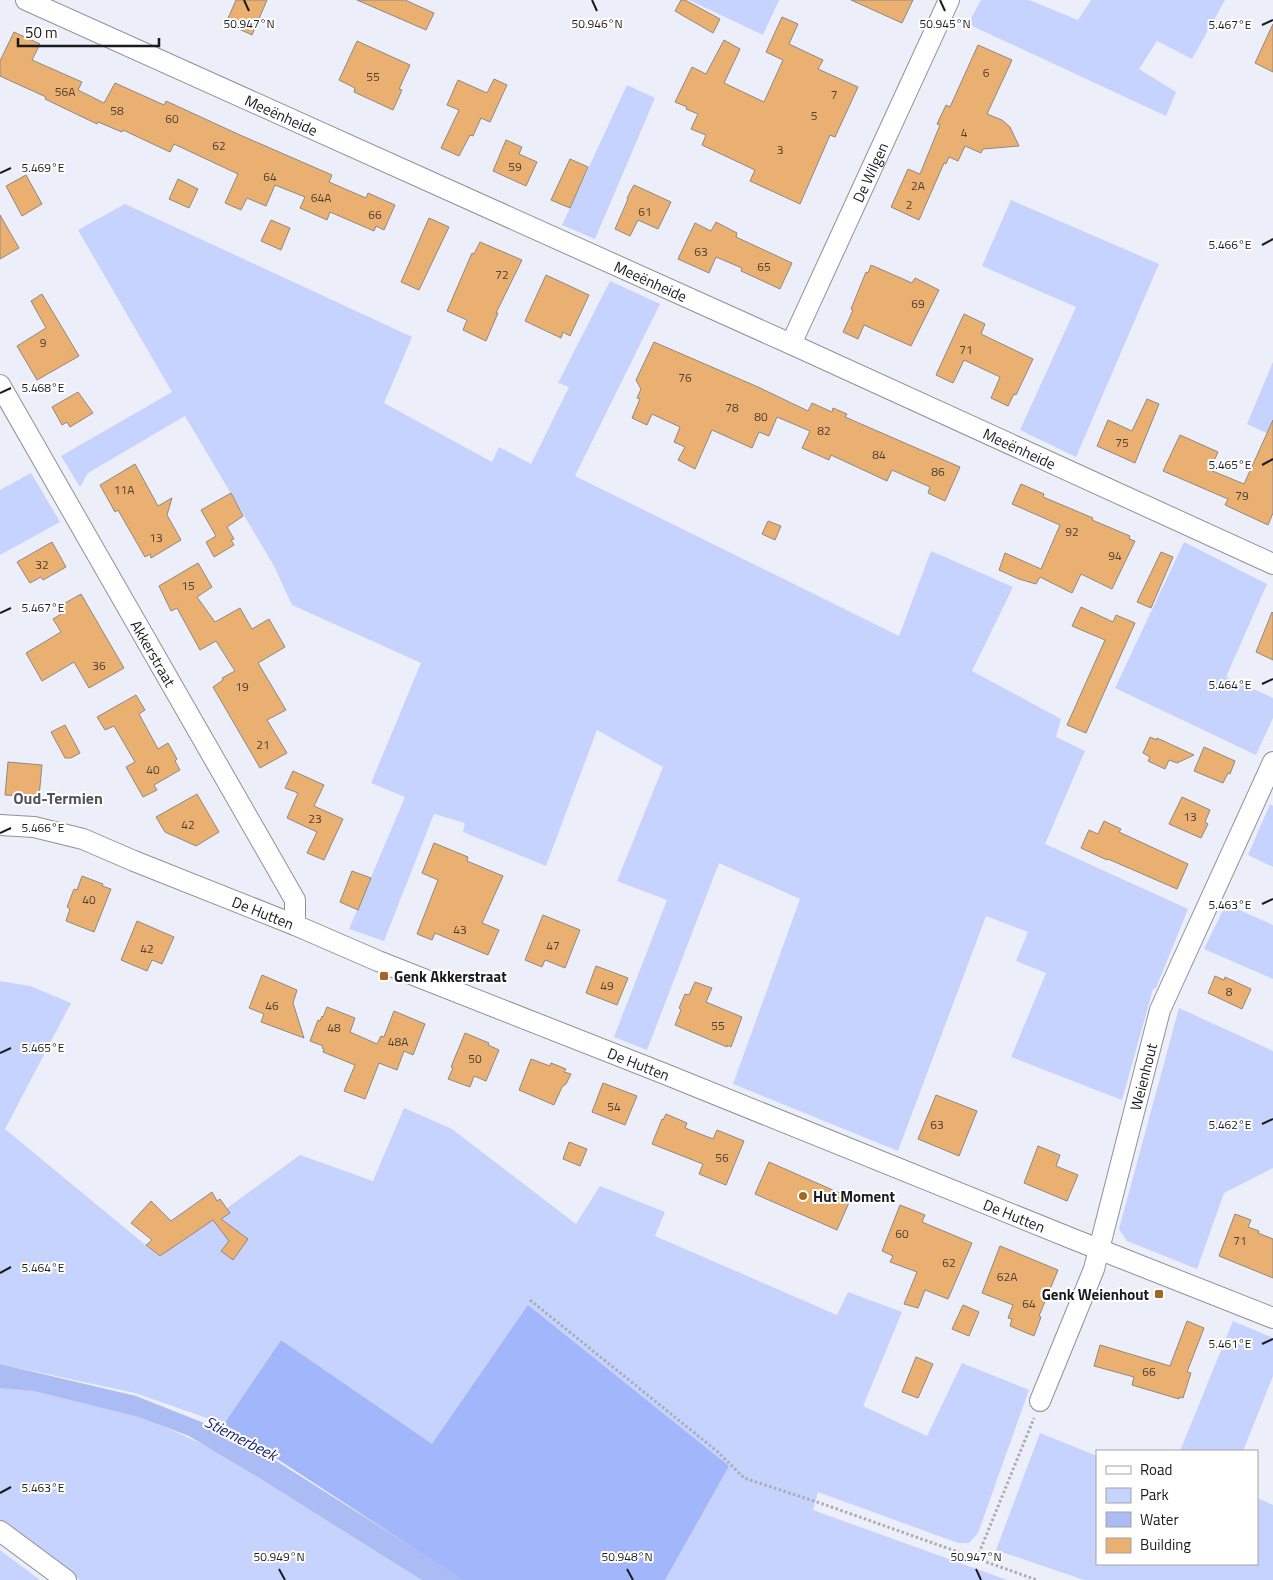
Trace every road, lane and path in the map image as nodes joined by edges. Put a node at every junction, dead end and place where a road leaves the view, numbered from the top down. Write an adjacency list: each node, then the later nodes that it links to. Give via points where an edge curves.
1 (26, 0): 3 (street, Meeënheide)
2 (949, 0): 3 (street, De Wilgen)
3 (791, 344): 5 (street, Meeënheide)
4 (0, 385): 8 (street, Akkerstraat, via 295,900)
5 (1273, 564)
6 (1273, 762): 9 (street, Weienhout, via 1160,1010)
7 (0, 825): 8 (street, De Hutten, via 34,827 83,839)
8 (295, 924): 9 (street, De Hutten, via 378,961)
9 (1099, 1250): 11 (street, De Hutten); 12 (street, Weienhout)
10 (530, 1300): 14 (path, via 718,1452 744,1478)
11 (1273, 1318)
12 (1040, 1401): 14 (path)
13 (0, 1531): 15 (street)
14 (977, 1558): 16 (path)
15 (66, 1580)
16 (1037, 1580)

